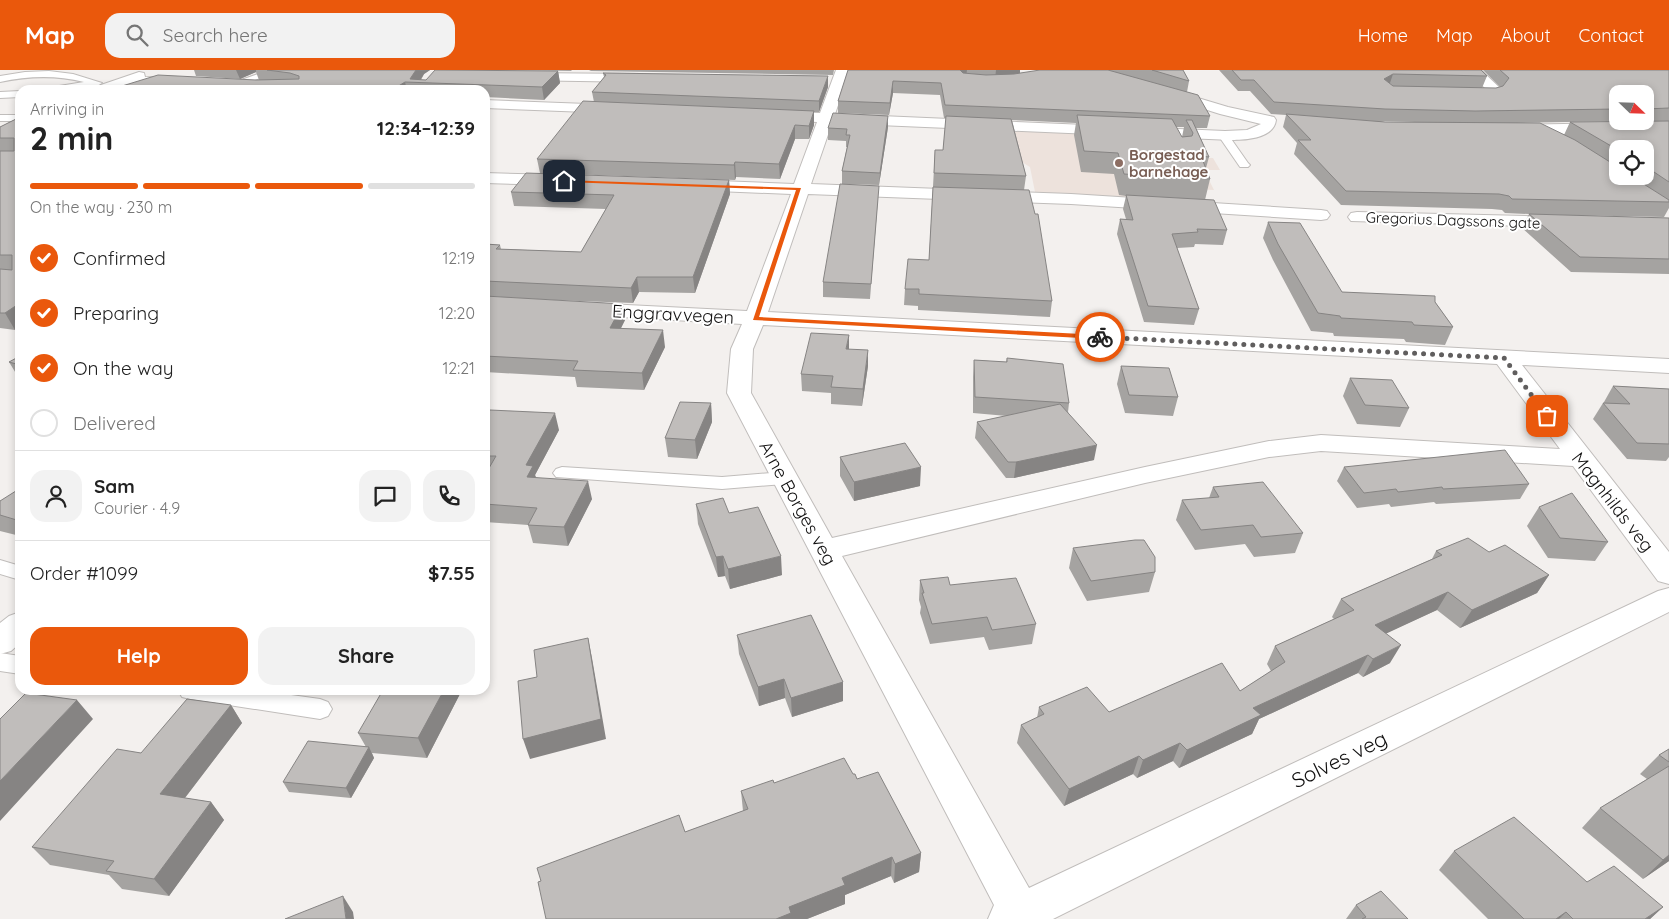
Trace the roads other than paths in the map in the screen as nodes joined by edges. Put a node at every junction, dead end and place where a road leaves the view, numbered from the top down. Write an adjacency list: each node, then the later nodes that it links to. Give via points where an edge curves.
1 (157, 70): 8 (street)
2 (278, 70): 11 (lane)
3 (1473, 70): 17 (street, via 1495,90 1491,94)
4 (505, 76): 6 (street)
5 (837, 77): 23 (street, Arne Borges veg)
6 (653, 78)
7 (0, 79): 12 (lane, via 57,74)
8 (122, 81): 9 (street); 13 (street)
9 (189, 82)
10 (217, 84): 11 (street)
11 (236, 84): 14 (street)
12 (92, 85)
13 (106, 85)
14 (254, 85)
15 (1154, 88): 25 (street, via 1225,111)
16 (15, 94): 18 (lane)
17 (1446, 94)
18 (0, 96)
19 (490, 104): 20 (street)
20 (632, 109)
21 (758, 115): 23 (street)
22 (0, 118): 24 (lane)
23 (825, 119): 32 (street, via 1175,140); 38 (street, Arne Borges veg)
24 (15, 120)
25 (1269, 120): 26 (street); 32 (street, via 1268,126 1249,135)
26 (1287, 121)
27 (15, 122): 29 (street)
28 (1669, 127): 31 (street)
29 (0, 130)
30 (1500, 130): 31 (street)
31 (1538, 130): 33 (street)
32 (1223, 135): 34 (lane)
33 (1567, 145)
34 (1244, 165)
35 (490, 178): 36 (street)
36 (574, 181)
37 (672, 184): 38 (street)
38 (800, 189): 39 (street, via 1071,199); 43 (street, Arne Borges veg)
39 (1320, 215)
40 (1357, 217): 41 (street, Gregorius Dagssons gate)
41 (1581, 223)
42 (562, 308): 43 (street, Enggravvegen)
43 (755, 318): 44 (street, Enggravvegen); 48 (street, Arne Borges veg, via 742,349 739,393)
44 (1504, 358): 45 (street, Enggravvegen); 46 (street, Magnhilds veg)
45 (1669, 366)
46 (1580, 458): 49 (street, via 1322,443 1269,449); 50 (street, Magnhilds veg)
47 (562, 473): 48 (lane, via 722,483)
48 (784, 478): 49 (street, Arne Borges veg)
49 (824, 550): 58 (street, Arne Borges veg)
50 (1669, 573)
51 (1669, 599): 58 (street, Solves veg)
52 (15, 628): 53 (street)
53 (0, 642)
54 (0, 662): 55 (lane)
55 (15, 664)
56 (224, 695): 57 (lane)
57 (320, 709)
58 (1015, 916)

